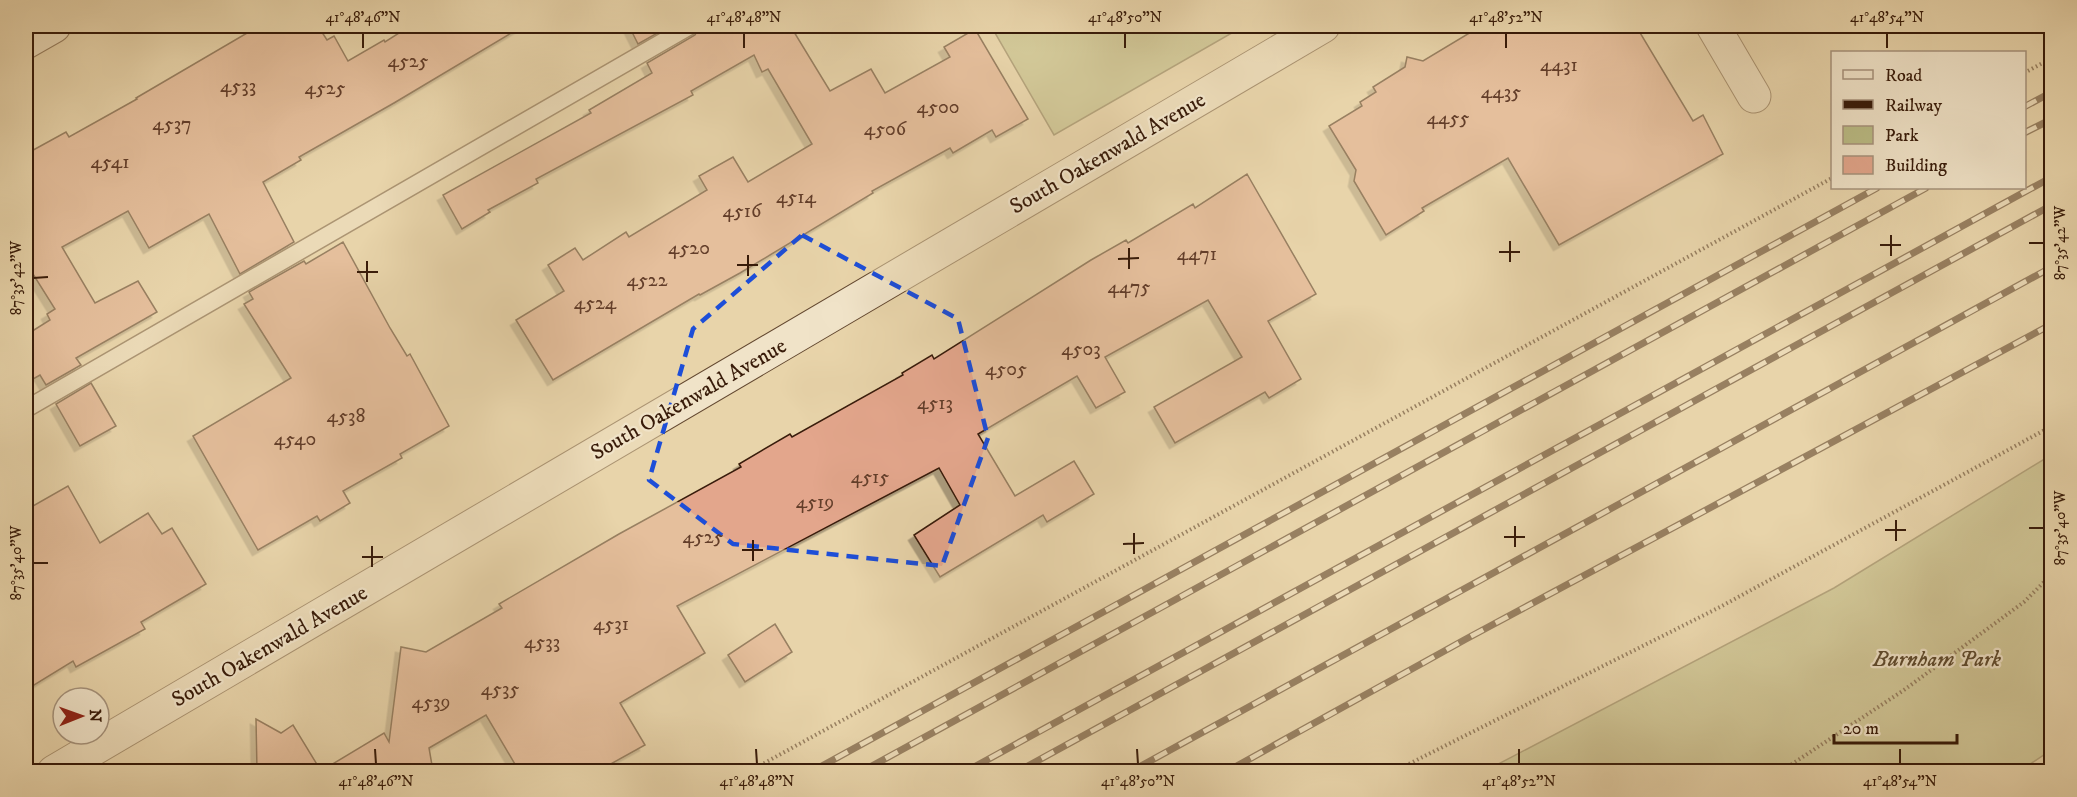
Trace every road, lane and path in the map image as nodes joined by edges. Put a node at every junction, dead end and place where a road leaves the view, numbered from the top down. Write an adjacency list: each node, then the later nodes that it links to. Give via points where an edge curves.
1 (54, 26): 5 (street)
2 (690, 26): 10 (lane)
3 (1323, 26): 13 (street, South Oakenwald Avenue)
4 (1713, 26): 8 (street)
5 (26, 42)
6 (2052, 58): 7 (path)
7 (2026, 72)
8 (1754, 96)
9 (1831, 179): 14 (path)
10 (26, 408)
11 (2052, 426): 15 (path, via 1720,608)
12 (2052, 574): 16 (path, via 2024,602 1904,690)
13 (54, 771)
14 (748, 771)
15 (1393, 771)
16 (1779, 771)

